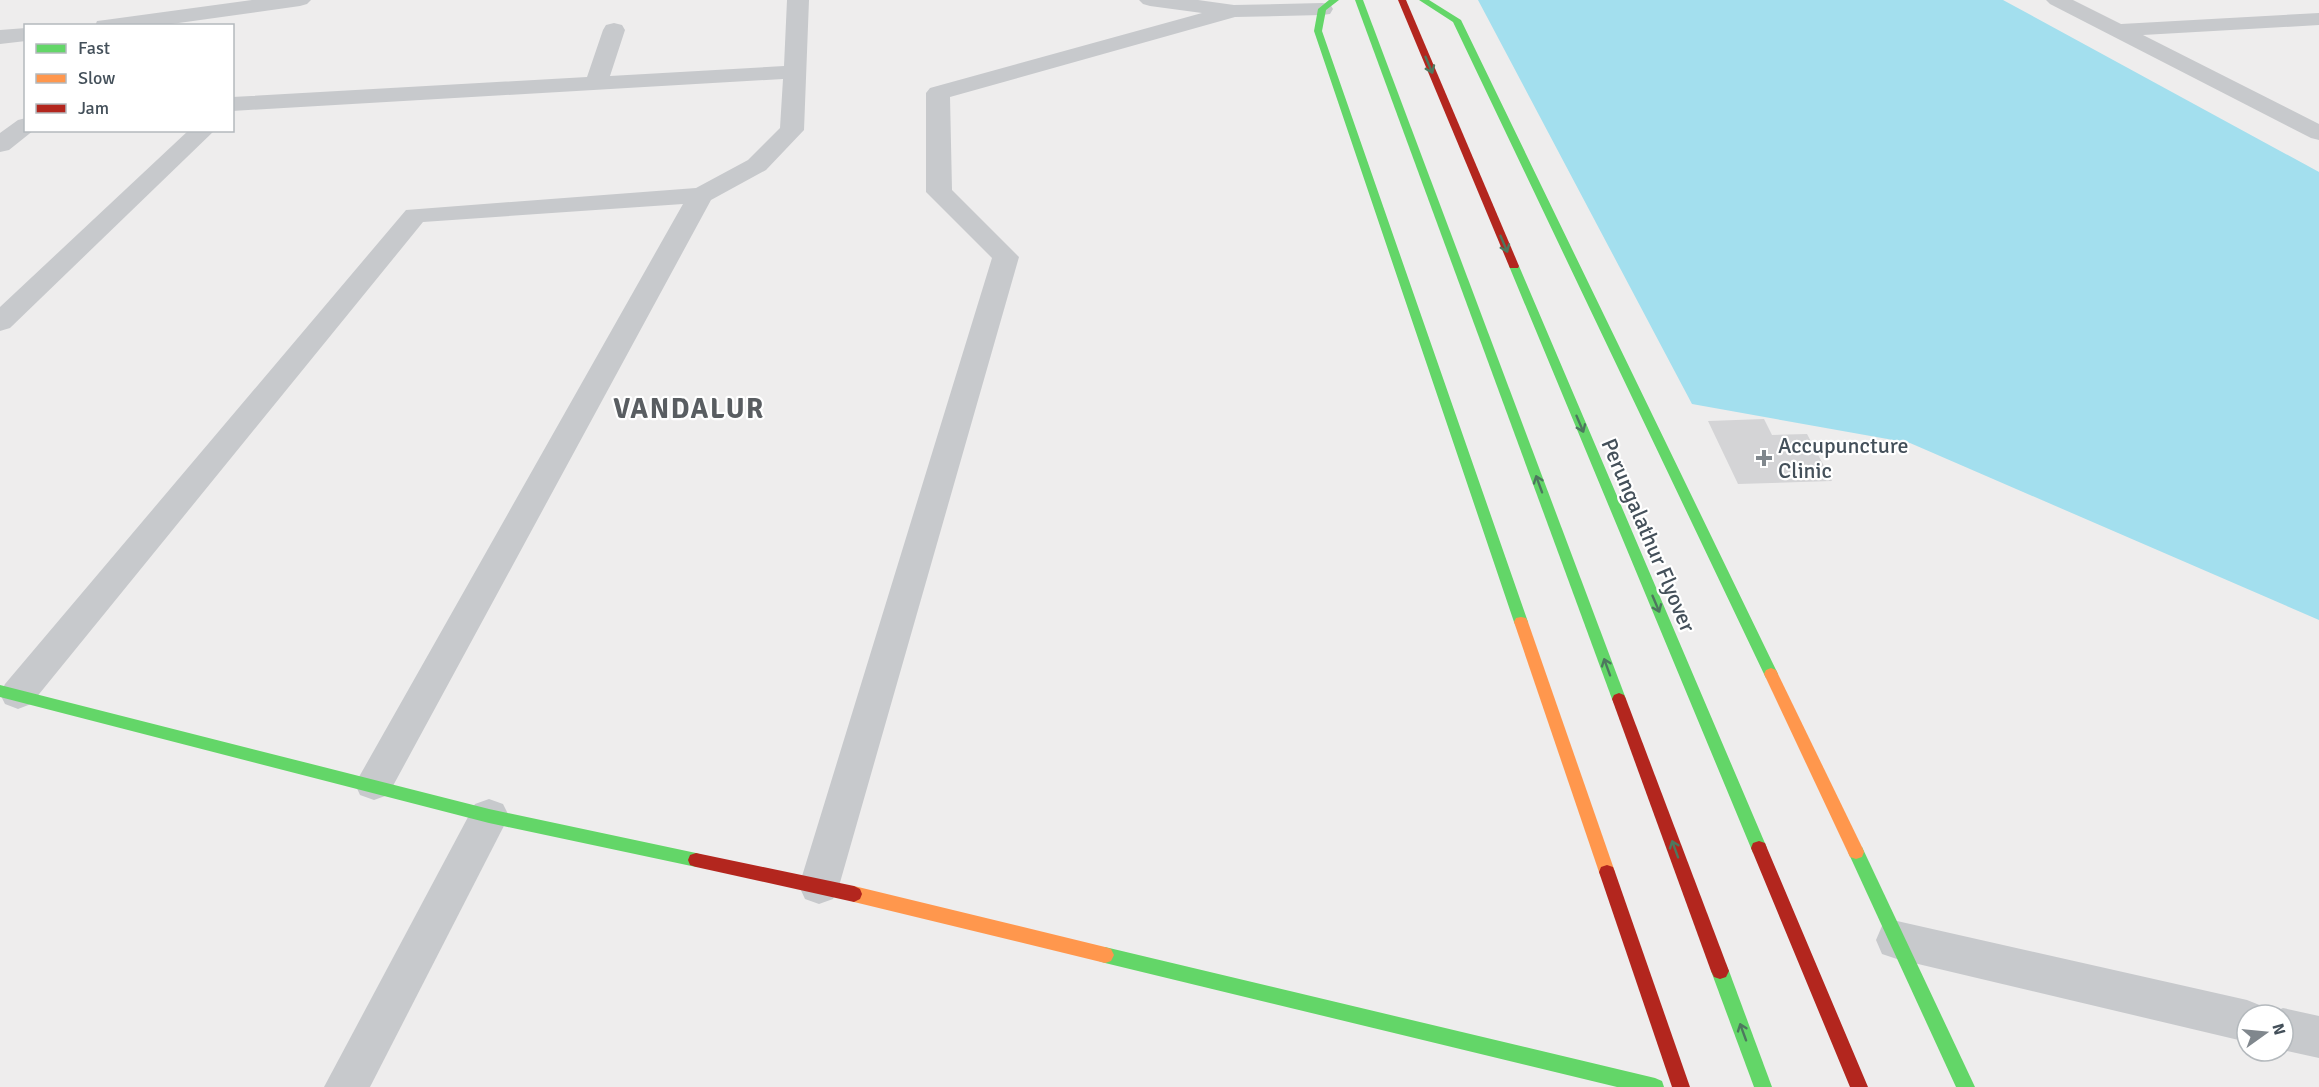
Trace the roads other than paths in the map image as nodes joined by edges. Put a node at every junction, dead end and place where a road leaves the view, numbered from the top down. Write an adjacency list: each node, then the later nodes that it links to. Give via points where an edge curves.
1 (300, 0): 11 (street)
2 (798, 0): 17 (street)
3 (1150, 0): 9 (street)
4 (1359, 0): 37 (main road, one-way to 4)
5 (1423, 0): 30 (main road, via 1457,20)
6 (2057, 0): 14 (street)
7 (1329, 4): 9 (street); 36 (main road, via 1318,31)
8 (1404, 5): 38 (main road, Perungalathur Flyover, one-way to 38)
9 (1233, 11): 29 (street, via 938,93 939,192 1006,257)
10 (2319, 20): 14 (street)
11 (152, 23): 12 (street)
12 (136, 24)
13 (614, 30): 18 (street)
14 (2120, 30): 22 (street)
15 (24, 34): 16 (street)
16 (0, 37)
17 (794, 72): 18 (street); 24 (street, via 792,130 757,165)
18 (596, 83): 19 (street)
19 (234, 104)
20 (24, 127): 23 (street)
21 (201, 132): 25 (street)
22 (2319, 133)
23 (0, 146)
24 (701, 195): 26 (street, via 415,215); 27 (street)
25 (0, 322)
26 (9, 692): 27 (main road)
27 (374, 784): 28 (main road)
28 (489, 816): 29 (main road); 34 (street)
29 (819, 886): 35 (main road)
30 (1897, 940): 31 (street); 39 (main road)
31 (2235, 1018)
32 (2295, 1032): 33 (street)
33 (2319, 1037)
34 (346, 1087)
35 (1655, 1087)
36 (1682, 1087)
37 (1763, 1087)
38 (1859, 1087)
39 (1966, 1087)

